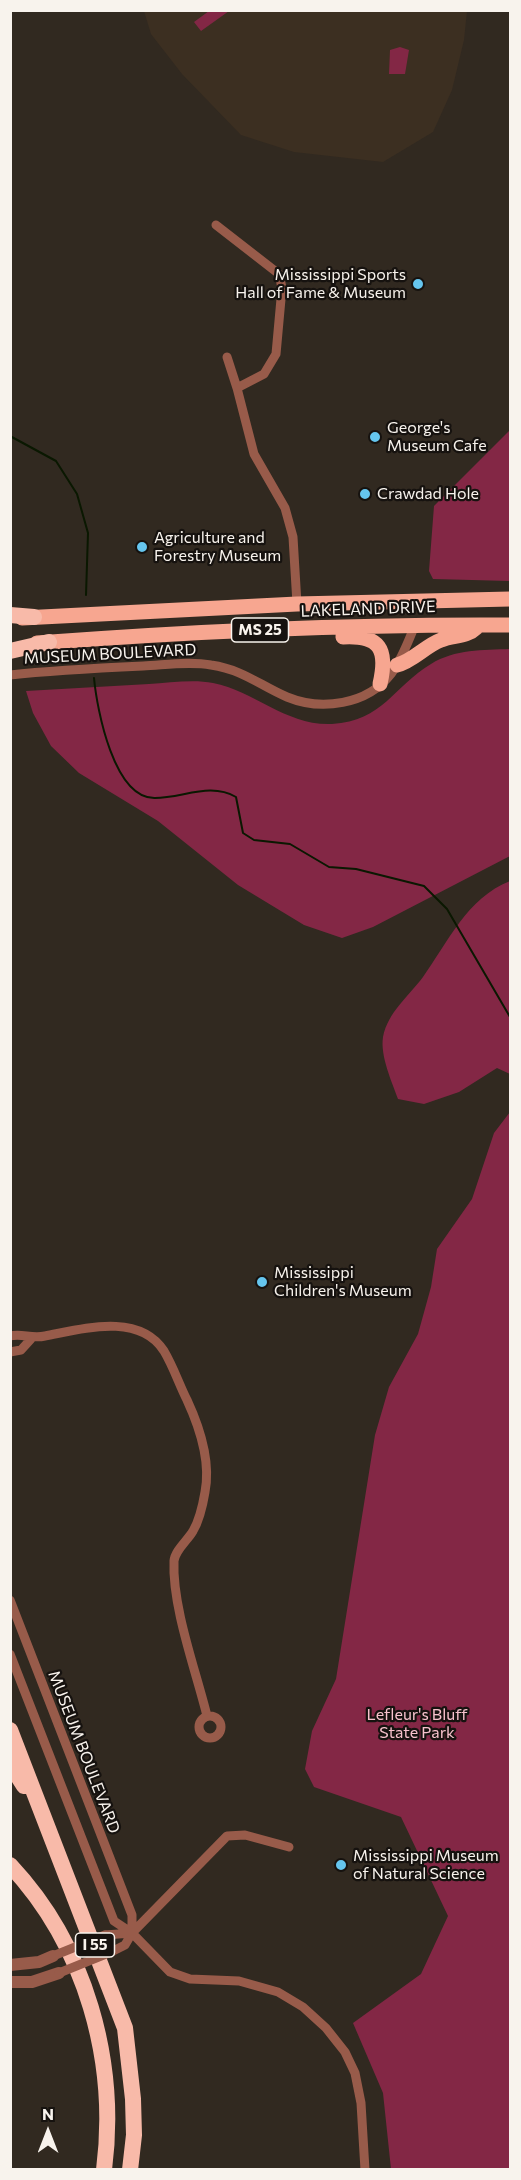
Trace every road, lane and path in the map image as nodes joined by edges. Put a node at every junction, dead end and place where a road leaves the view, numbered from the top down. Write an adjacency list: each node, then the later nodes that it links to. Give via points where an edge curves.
1 (216, 225): 3 (street, via 279,274 282,288 276,354 264,374)
2 (227, 357): 3 (street)
3 (237, 388): 6 (street, via 254,454 285,508 293,537)
4 (510, 599): 5 (highway, LAKELAND DRIVE / MS 25)
5 (420, 600): 6 (highway, LAKELAND DRIVE / MS 25); 9 (highway)
6 (297, 604): 7 (highway, LAKELAND DRIVE / MS 25); 12 (highway)
7 (34, 616): 8 (highway)
8 (10, 617)
9 (415, 625): 10 (highway, LAKELAND DRIVE / MS 25); 12 (highway, LAKELAND DRIVE / MS 25); 16 (street, MUSEUM BOULEVARD)
10 (479, 625): 11 (highway, LAKELAND DRIVE / MS 25); 16 (highway, via 471,633 444,639)
11 (510, 625)
12 (303, 629): 13 (highway, LAKELAND DRIVE / MS 25); 18 (highway, via 317,638 369,638 377,644 384,659)
13 (49, 642): 14 (highway, LAKELAND DRIVE / MS 25); 15 (highway)
14 (10, 645)
15 (10, 651)
16 (397, 665): 18 (street, MUSEUM BOULEVARD)
17 (10, 675): 18 (street, MUSEUM BOULEVARD, via 210,664 257,679 296,700 325,705 347,702)
18 (380, 684)
19 (10, 1336): 20 (street, via 18,1334)
20 (31, 1339): 21 (street, via 21,1350); 24 (street, via 98,1327 125,1327 147,1335 163,1350 198,1424 206,1459 206,1491 194,1530 174,1557 174,1572 182,1621)
21 (10, 1352)
22 (10, 1600): 32 (street, MUSEUM BOULEVARD, via 132,1915)
23 (10, 1654): 32 (street, MUSEUM BOULEVARD, via 114,1922)
24 (207, 1716)
25 (10, 1730): 27 (highway, I 55)
26 (10, 1764): 27 (highway)
27 (48, 1826): 38 (highway, I 55, via 125,2028 133,2098)
28 (289, 1847): 32 (street, via 245,1835 227,1836)
29 (10, 1865): 31 (highway, I 55)
30 (10, 1880): 31 (highway)
31 (43, 1908): 37 (highway, I 55, via 78,1970 100,2039 107,2086)
32 (132, 1933): 33 (street, bridge, via 105,1935); 35 (street, bridge, via 124,1946); 39 (street, MUSEUM BOULEVARD, via 170,1972 190,1979 239,1981 278,1992 326,2028 355,2073)
33 (53, 1956): 34 (street, via 39,1962)
34 (10, 1965)
35 (59, 1973): 36 (street, via 32,1982)
36 (10, 1982)
37 (104, 2169)
38 (130, 2169)
39 (365, 2169)

